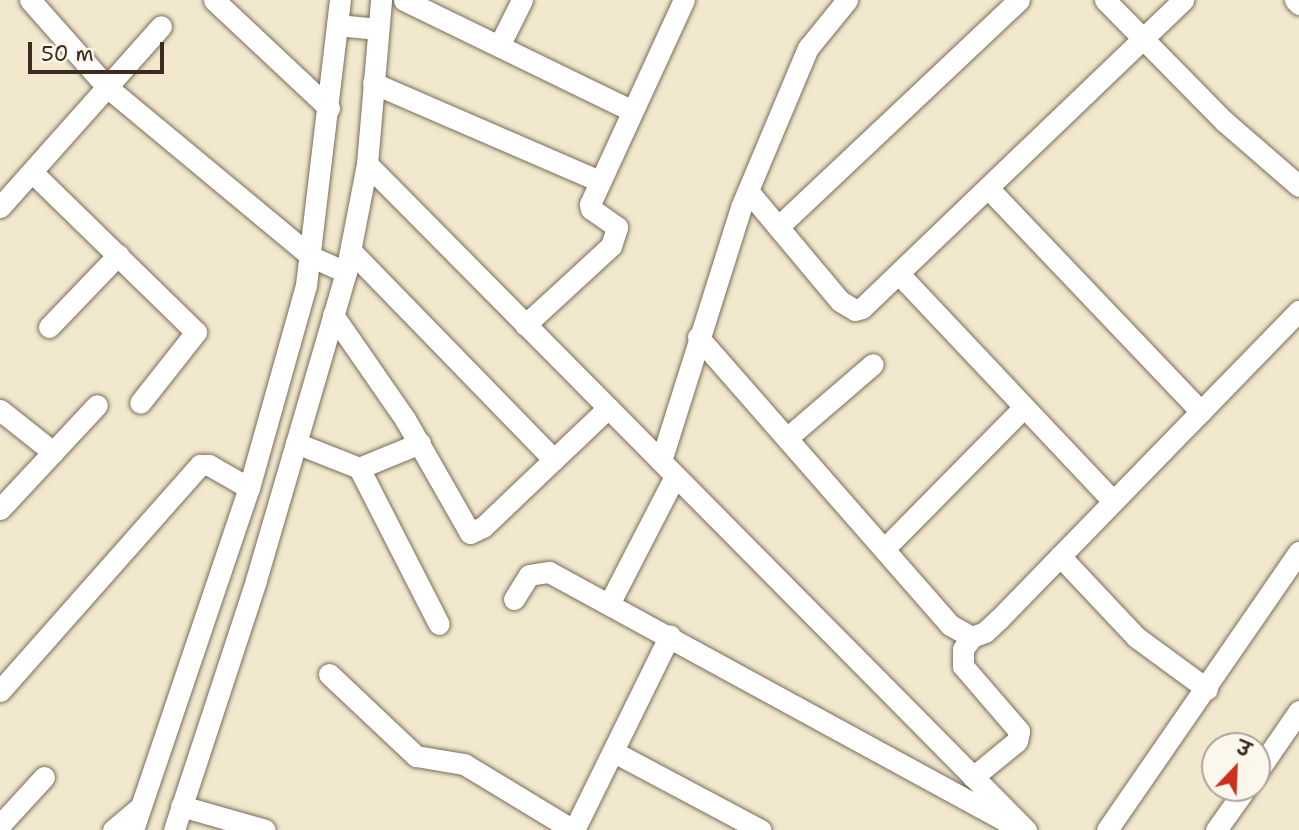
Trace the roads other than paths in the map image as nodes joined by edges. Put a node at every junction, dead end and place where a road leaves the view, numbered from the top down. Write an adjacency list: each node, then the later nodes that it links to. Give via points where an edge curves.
1 (30, 0): 20 (street)
2 (214, 0): 21 (street)
3 (340, 0): 15 (street)
4 (381, 0): 16 (street)
5 (404, 0): 18 (street)
6 (522, 0): 18 (street)
7 (684, 0): 22 (street)
8 (1019, 0): 30 (street)
9 (1105, 0): 17 (street)
10 (1183, 0): 17 (street)
11 (1295, 0): 13 (street)
12 (837, 3): 28 (street, via 808,48)
13 (1299, 4)
14 (161, 26): 20 (street)
15 (341, 26): 16 (street); 21 (street)
16 (373, 28): 19 (street)
17 (1142, 38): 26 (street, via 1224,121); 27 (street)
18 (499, 46): 22 (street)
19 (373, 83): 23 (street); 25 (street)
20 (107, 87): 24 (street); 32 (street)
21 (329, 108): 32 (street)
22 (633, 111): 25 (street)
23 (367, 164): 32 (street); 36 (street)
24 (32, 172): 29 (street); 31 (street)
25 (600, 181): 36 (street, via 591,209 617,227 611,246)
26 (1299, 186)
27 (988, 188): 33 (street); 45 (street)
28 (748, 191): 30 (street); 38 (street)
29 (0, 207)
30 (778, 227): 33 (street, via 847,307 862,308)
31 (118, 255): 37 (street); 40 (street, via 195,332)
32 (333, 262): 35 (street); 50 (street); 53 (street)
33 (899, 274): 42 (street)
34 (1299, 311): 45 (street)
35 (333, 315): 47 (street); 48 (street)
36 (525, 325): 43 (street)
37 (49, 327)
38 (698, 337): 46 (street); 52 (street)
39 (873, 364): 46 (street)
40 (141, 403)
41 (97, 405): 49 (street)
42 (1024, 407): 55 (street); 56 (street)
43 (608, 408): 50 (street); 52 (street)
44 (0, 410): 49 (street)
45 (1201, 412): 55 (street)
46 (787, 438): 56 (street)
47 (296, 443): 51 (street); 73 (street)
48 (420, 443): 50 (street, via 470,533 483,527); 51 (street)
49 (53, 452): 54 (street)
50 (554, 460)
51 (359, 468): 61 (street)
52 (668, 469): 60 (street); 71 (street)
53 (249, 488): 66 (street, via 209,465 200,465); 74 (street)
54 (3, 499)
55 (1113, 501): 58 (street)
56 (884, 549): 63 (street, via 950,625)
57 (1299, 552): 65 (street)
58 (1060, 556): 63 (street, via 985,632); 65 (street, via 1136,637)
59 (514, 599): 60 (street, via 521,583 540,570)
60 (609, 604): 62 (street)
61 (439, 624)
62 (670, 635): 68 (street); 82 (street)
63 (972, 637): 71 (street, via 960,658 963,666 1019,731 1017,741)
64 (329, 674): 81 (street, via 416,756 464,764)
65 (1207, 689): 83 (street)
66 (0, 691)
67 (1299, 711): 69 (street)
68 (614, 752): 76 (street); 81 (street)
69 (1271, 752)
70 (44, 777): 75 (street)
71 (973, 777): 82 (street)
72 (1236, 802): 84 (street)
73 (181, 806): 79 (street); 80 (street)
74 (139, 808): 77 (street); 78 (street)
75 (0, 825)
76 (757, 829)
77 (113, 830)
78 (133, 830)
79 (174, 830)
80 (265, 830)
81 (574, 830)
82 (1023, 830)
83 (1107, 830)
84 (1216, 830)

